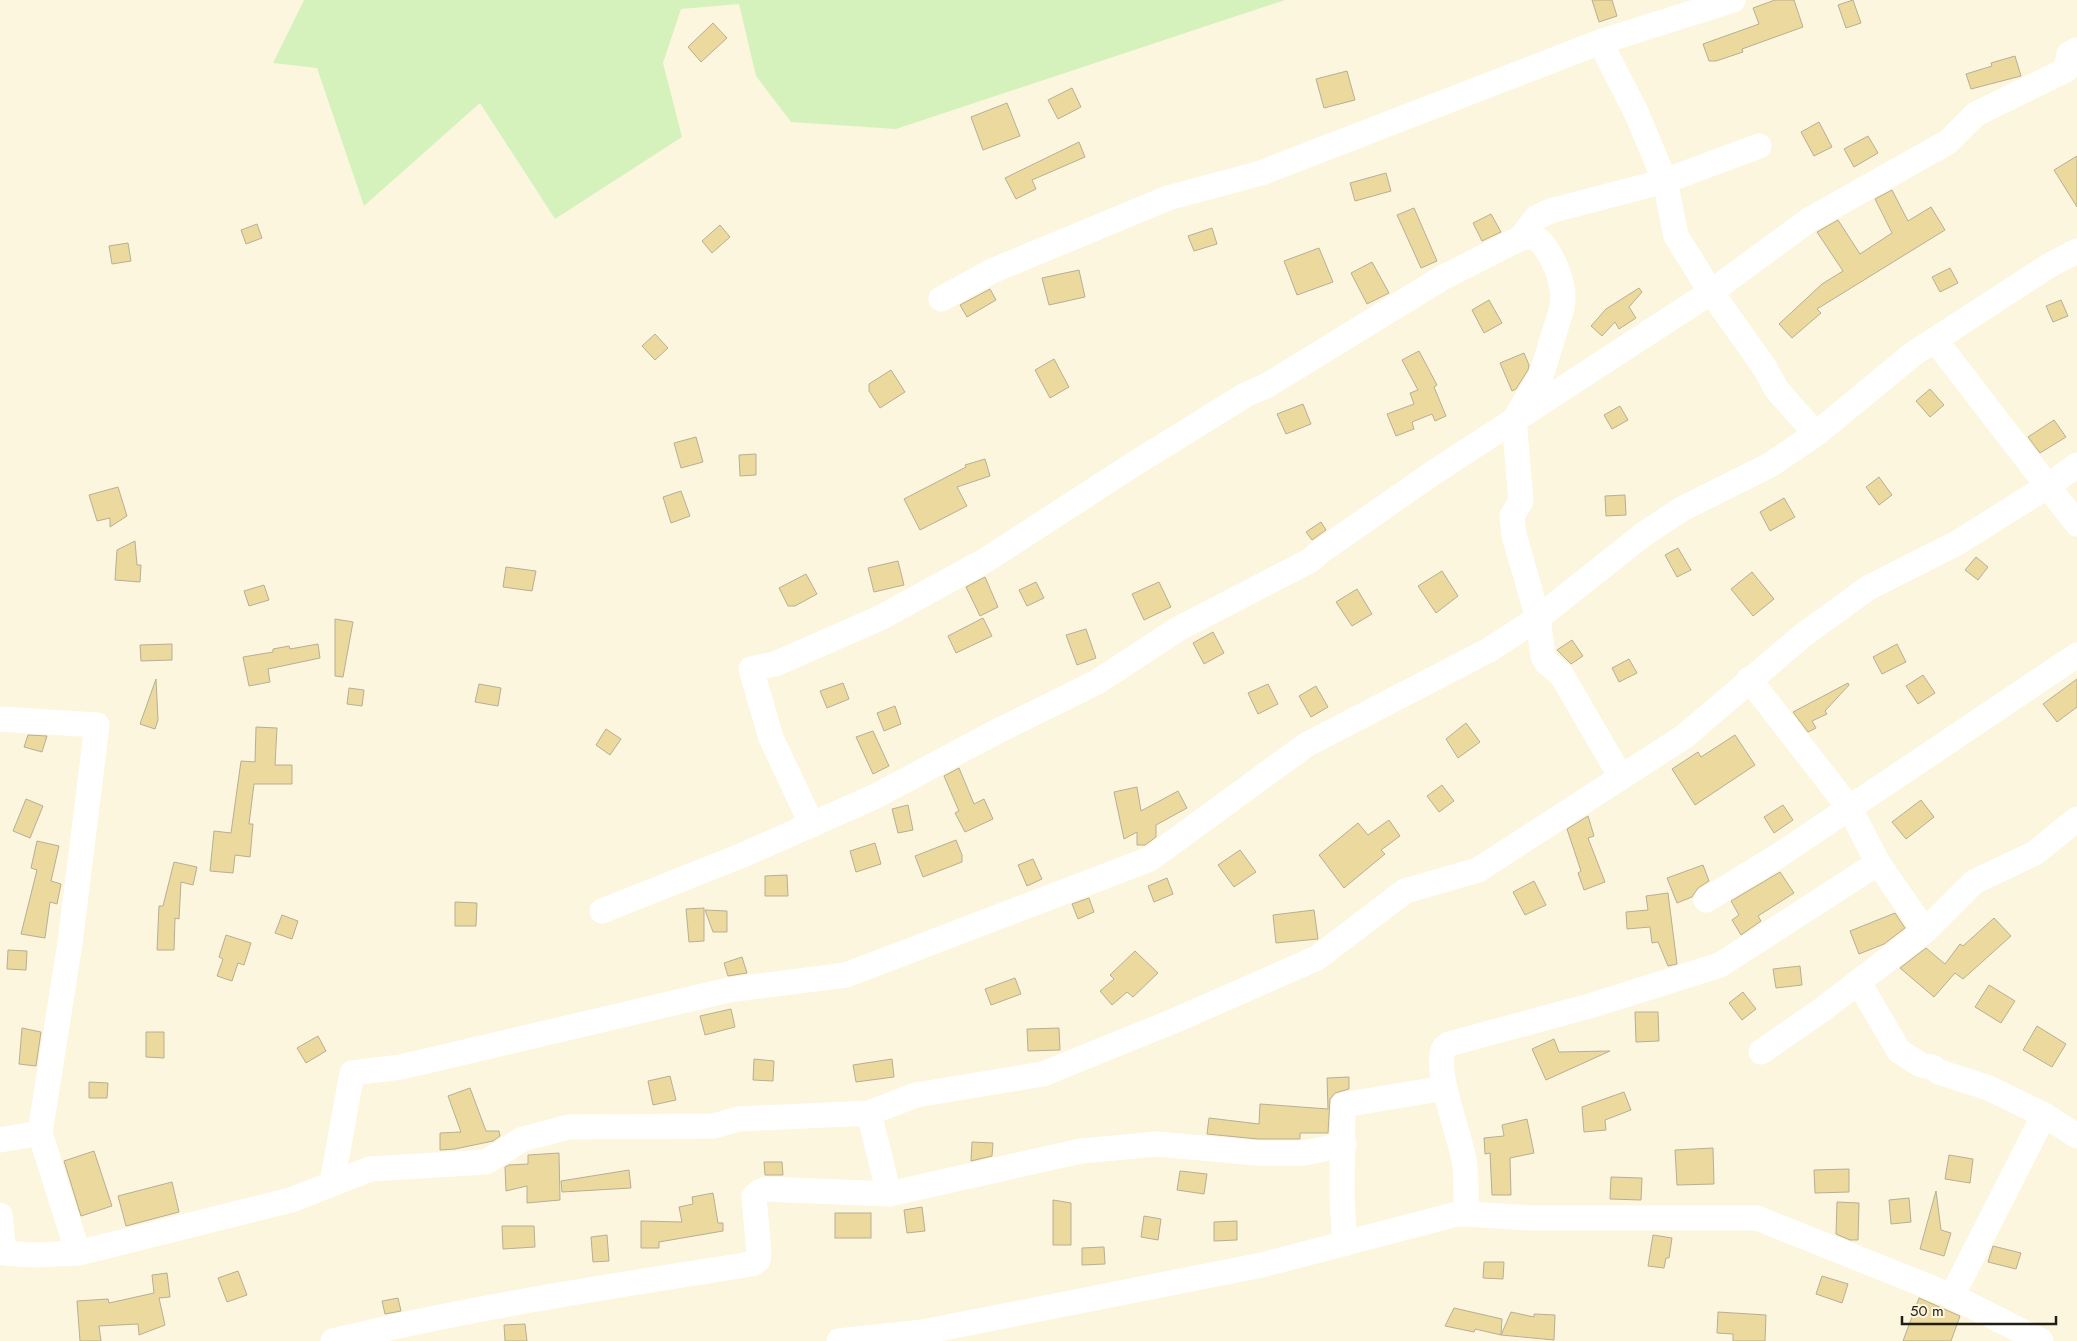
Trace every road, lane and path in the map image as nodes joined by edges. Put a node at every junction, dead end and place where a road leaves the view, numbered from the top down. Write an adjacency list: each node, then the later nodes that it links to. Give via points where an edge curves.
1 (1733, 0): 2 (street)
2 (1600, 42): 5 (street, via 1636,112); 9 (street, via 1261,173 1168,198 992,271)
3 (2077, 50): 8 (street, via 2069,54 2066,70 1976,114 1948,142 1809,220)
4 (1759, 146): 5 (street)
5 (1665, 181): 6 (street, via 1550,210 1536,218); 8 (street, via 1676,236)
6 (1521, 238): 11 (street, via 1532,236 1541,242 1553,260 1563,296 1541,376); 23 (street, via 1442,278 1266,386 1247,394 986,560 880,618 775,664 751,669 771,738)
7 (2077, 251): 10 (street)
8 (1711, 292): 11 (street); 12 (street, via 1777,390)
9 (941, 299)
10 (1935, 340): 12 (street, via 1913,354); 14 (street)
11 (1514, 420): 16 (street, via 1521,500 1512,516 1514,535); 23 (street, via 1311,560 1178,629 1097,682 876,796)
12 (1816, 434): 16 (street, via 1770,465 1682,509 1644,534)
13 (2077, 465): 14 (street)
14 (2048, 486): 15 (street); 18 (street, via 1957,543 1868,588)
15 (2077, 524)
16 (1538, 618): 20 (street, via 1543,656 1561,674); 37 (street, via 1489,650 1306,745 1150,859 846,975 729,990 401,1067 352,1073)
17 (2077, 655): 21 (street)
18 (1749, 679): 20 (street, via 1685,736); 21 (street)
19 (0, 719): 33 (street, via 97,724 70,943)
20 (1621, 777): 31 (street, via 1478,870 1405,891 1318,958 1043,1074 916,1094)
21 (1850, 809): 24 (street); 25 (street)
22 (2077, 819): 27 (street, via 2035,853 1974,882)
23 (812, 825): 26 (street)
24 (1878, 863): 27 (street); 30 (street, via 1720,965 1593,1005 1449,1044 1441,1053)
25 (1706, 900)
26 (602, 911)
27 (1925, 931): 28 (street)
28 (1859, 983): 29 (street); 32 (street, via 1899,1051 1939,1072 1990,1088)
29 (1761, 1052)
30 (1445, 1088): 36 (street, via 1343,1105); 39 (street, via 1465,1162)
31 (869, 1113): 37 (street, via 738,1119 714,1126 569,1127 523,1139 486,1162 370,1169); 38 (street)
32 (2044, 1115): 34 (street); 43 (street)
33 (40, 1133): 35 (street); 42 (street)
34 (2077, 1136)
35 (0, 1140)
36 (1344, 1145): 38 (street, via 1304,1153 1257,1153 1166,1143 1081,1151); 41 (street, via 1342,1197)
37 (332, 1183): 42 (street, via 290,1200)
38 (889, 1194): 44 (street, via 766,1190 754,1197 759,1253 758,1260 752,1264 562,1293 418,1320)
39 (1466, 1214): 41 (street); 43 (street, via 1532,1218 1757,1218)
40 (0, 1215): 42 (street, via 4,1253)
41 (1345, 1244): 45 (street, via 1262,1265 923,1332)
42 (78, 1254)
43 (1952, 1296): 46 (street)
44 (333, 1341)
45 (839, 1341)
46 (2041, 1341)

